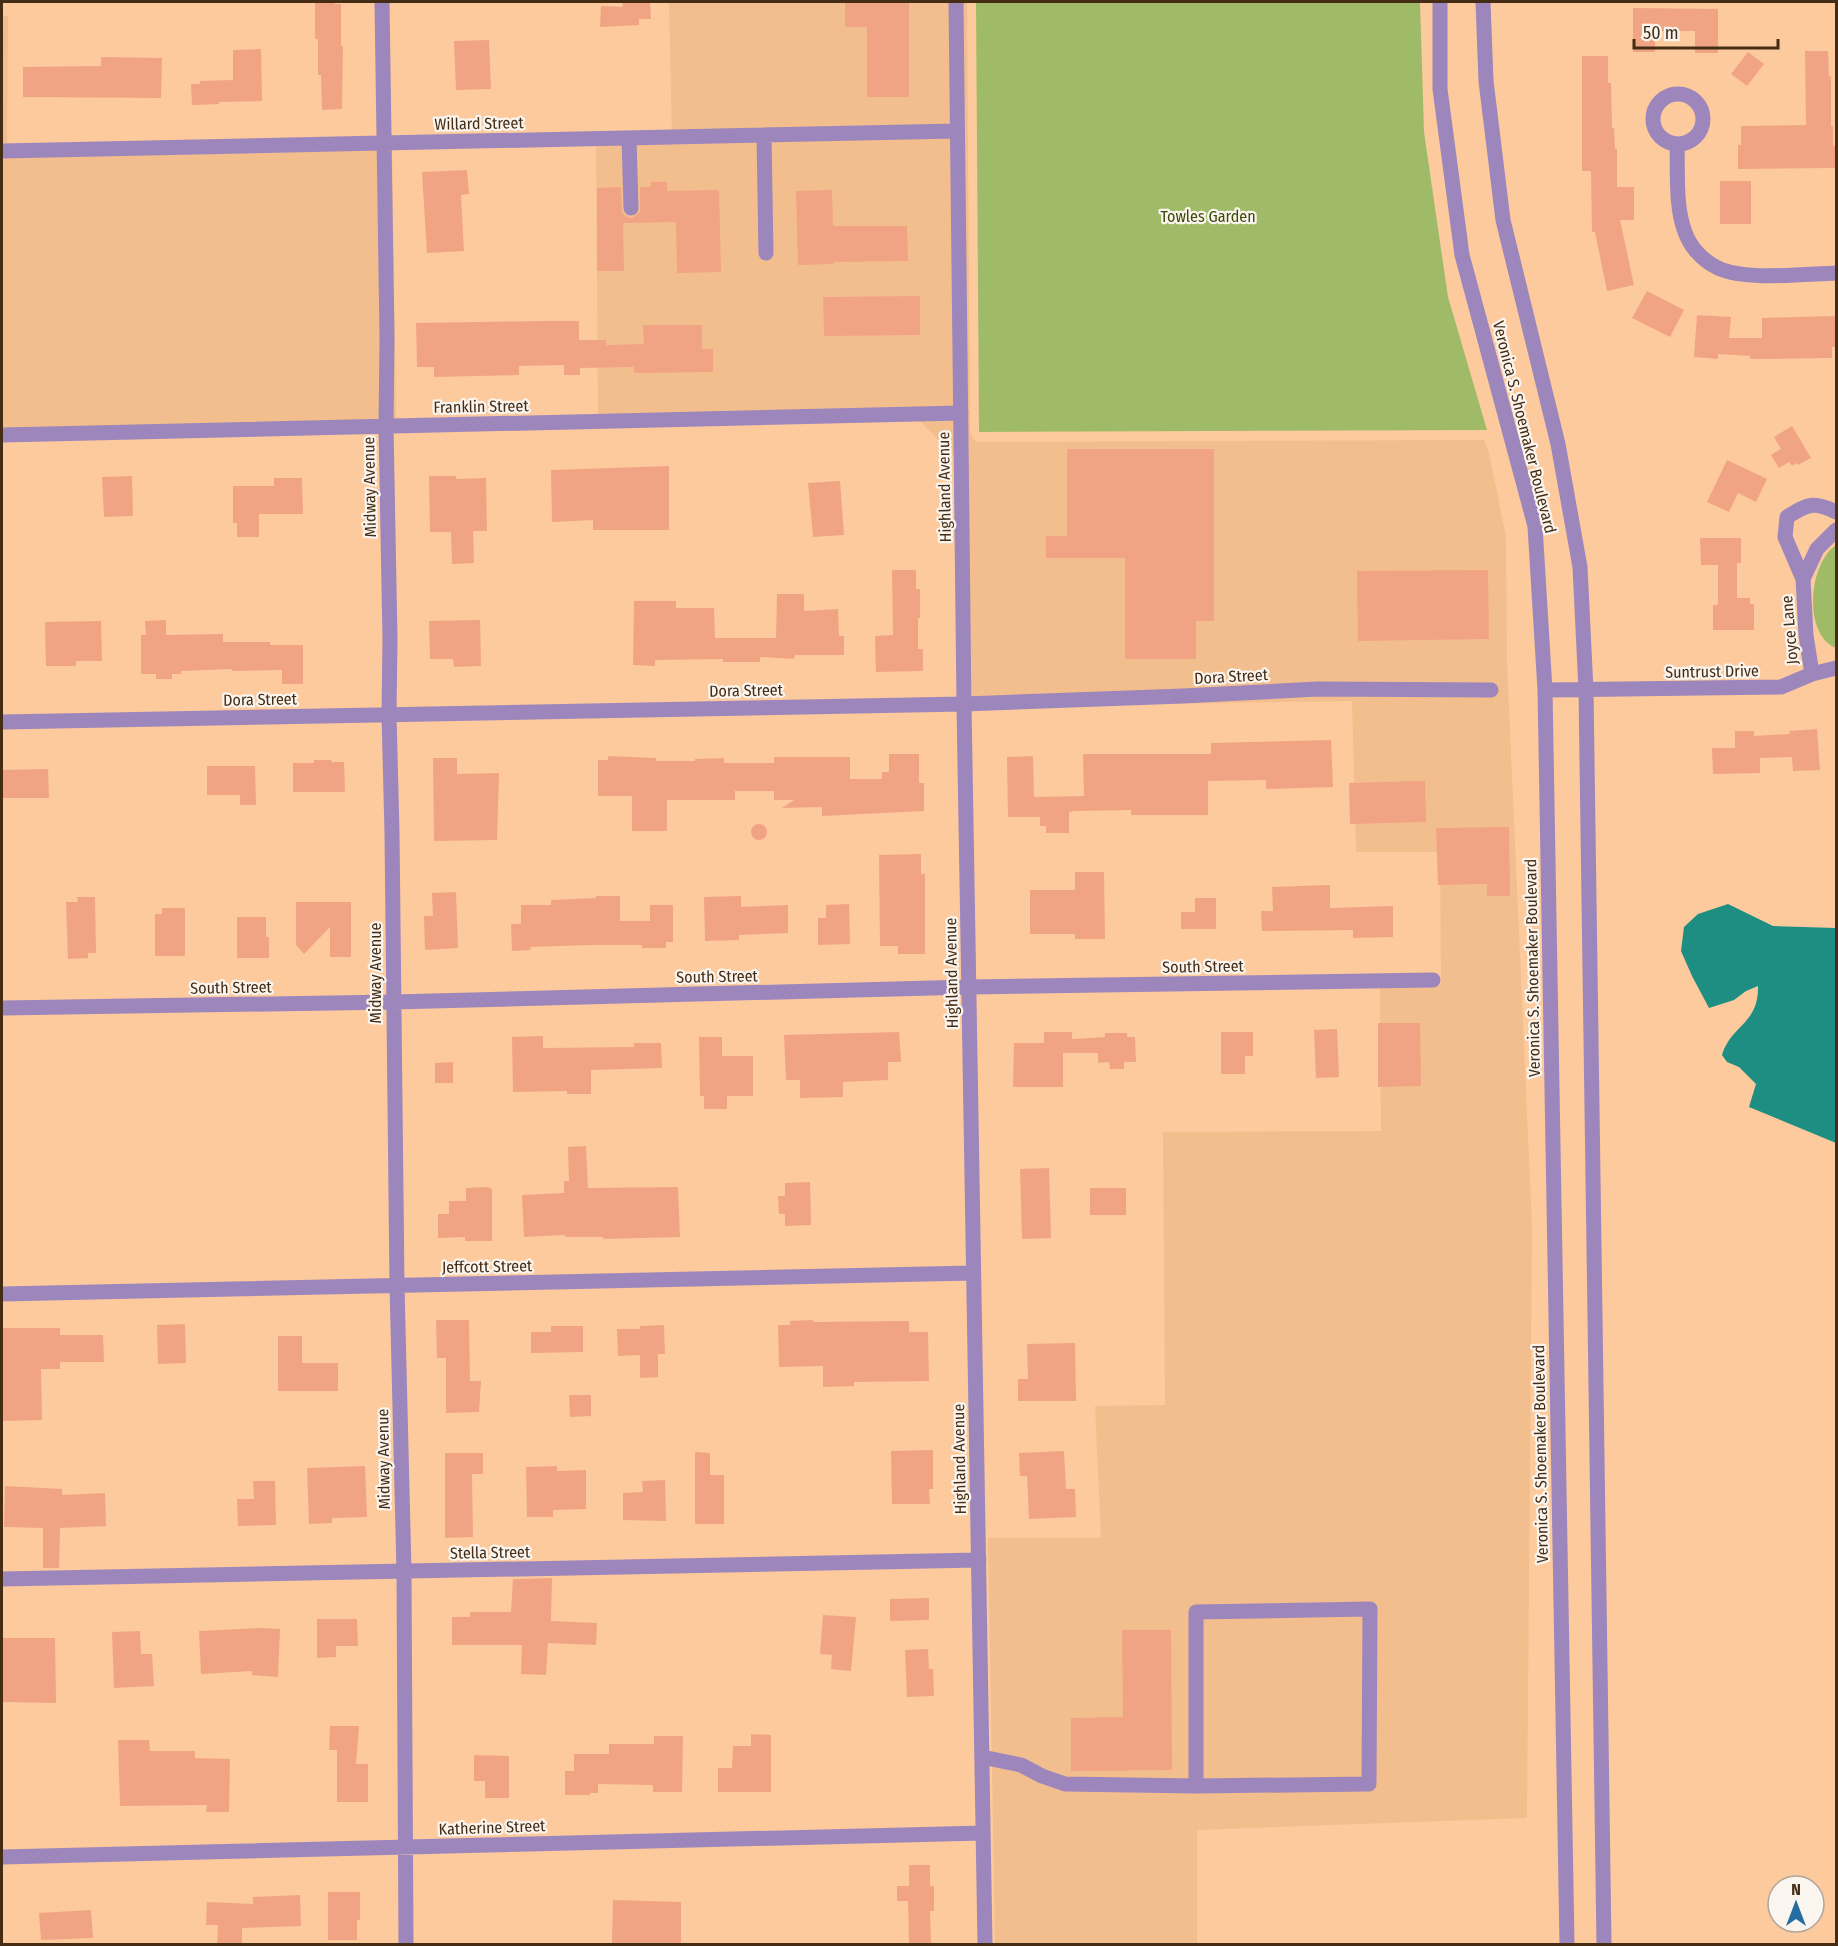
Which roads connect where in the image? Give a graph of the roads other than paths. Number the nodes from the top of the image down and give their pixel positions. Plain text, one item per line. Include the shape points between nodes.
1 (382, 2) edge
2 (956, 2) edge
3 (1440, 2) edge
4 (1484, 2) edge
5 (957, 131) junction
6 (764, 135) junction
7 (629, 138) junction
8 (384, 143) junction
9 (1677, 145) dead end
10 (2, 151) edge
11 (631, 208) dead end
12 (766, 253) dead end
13 (1836, 273) edge
14 (961, 413) junction
15 (386, 426) junction
16 (2, 435) edge
17 (1836, 512) edge
18 (1836, 530) edge
19 (1803, 579) junction
20 (1836, 668) edge
21 (1812, 674) junction
22 (1491, 690) dead end
23 (1545, 690) junction
24 (1586, 690) junction
25 (964, 704) junction
26 (389, 714) junction
27 (2, 722) edge
28 (1433, 980) dead end
29 (969, 987) junction
30 (393, 1002) junction
31 (2, 1008) edge
32 (973, 1273) junction
33 (397, 1285) junction
34 (2, 1294) edge
35 (979, 1560) junction
36 (404, 1572) junction
37 (2, 1579) edge
38 (982, 1757) junction
39 (1196, 1786) junction
40 (983, 1833) junction
41 (406, 1847) junction
42 (2, 1857) edge
43 (406, 1944) edge
44 (985, 1944) edge
45 (1567, 1944) edge
46 (1604, 1944) edge

1 - 8 street, Midway Avenue
2 - 5 street, Highland Avenue
3 - 23 street, Veronica S. Shoemaker Boulevard via 1440,89 1462,255 1535,526
4 - 24 street, Veronica S. Shoemaker Boulevard via 1486,81 1503,220 1558,444 1580,567
5 - 6 street, Willard Street
5 - 14 street, Highland Avenue
6 - 7 street, Willard Street
6 - 12 street
7 - 8 street, Willard Street
7 - 11 street
8 - 10 street, Willard Street
8 - 15 street, Midway Avenue
9 - 13 street via 1680,208 1685,232 1697,253 1718,268 1740,274
14 - 15 street, Franklin Street
14 - 25 street, Highland Avenue
15 - 16 street, Franklin Street
15 - 26 street, Midway Avenue
17 - 19 street via 1820,504 1803,507 1787,518 1785,537
18 - 19 street, Joyce Lane via 1817,549
19 - 21 street, Joyce Lane
20 - 21 street, Suntrust Drive
21 - 24 street, Suntrust Drive via 1781,687
22 - 25 street, Dora Street via 1318,689
23 - 24 street
23 - 45 street, Veronica S. Shoemaker Boulevard
24 - 46 street, Veronica S. Shoemaker Boulevard
25 - 26 street, Dora Street
25 - 29 street, Highland Avenue
26 - 27 street, Dora Street
26 - 30 street, Midway Avenue
28 - 29 street, South Street
29 - 30 street, South Street
29 - 32 street, Highland Avenue
30 - 31 street, South Street
30 - 33 street, Midway Avenue
32 - 33 street, Jeffcott Street
32 - 35 street, Highland Avenue
33 - 34 street, Jeffcott Street
33 - 36 street, Midway Avenue
35 - 36 street, Stella Street
35 - 38 street, Highland Avenue
36 - 37 street, Stella Street
36 - 41 street, Midway Avenue
38 - 39 street via 1021,1765 1065,1784
38 - 40 street, Highland Avenue
39 - 39 street via 1196,1612 1370,1610 1369,1784
40 - 41 street, Katherine Street
40 - 44 street, Highland Avenue
41 - 42 street, Katherine Street
41 - 43 street, Midway Avenue

